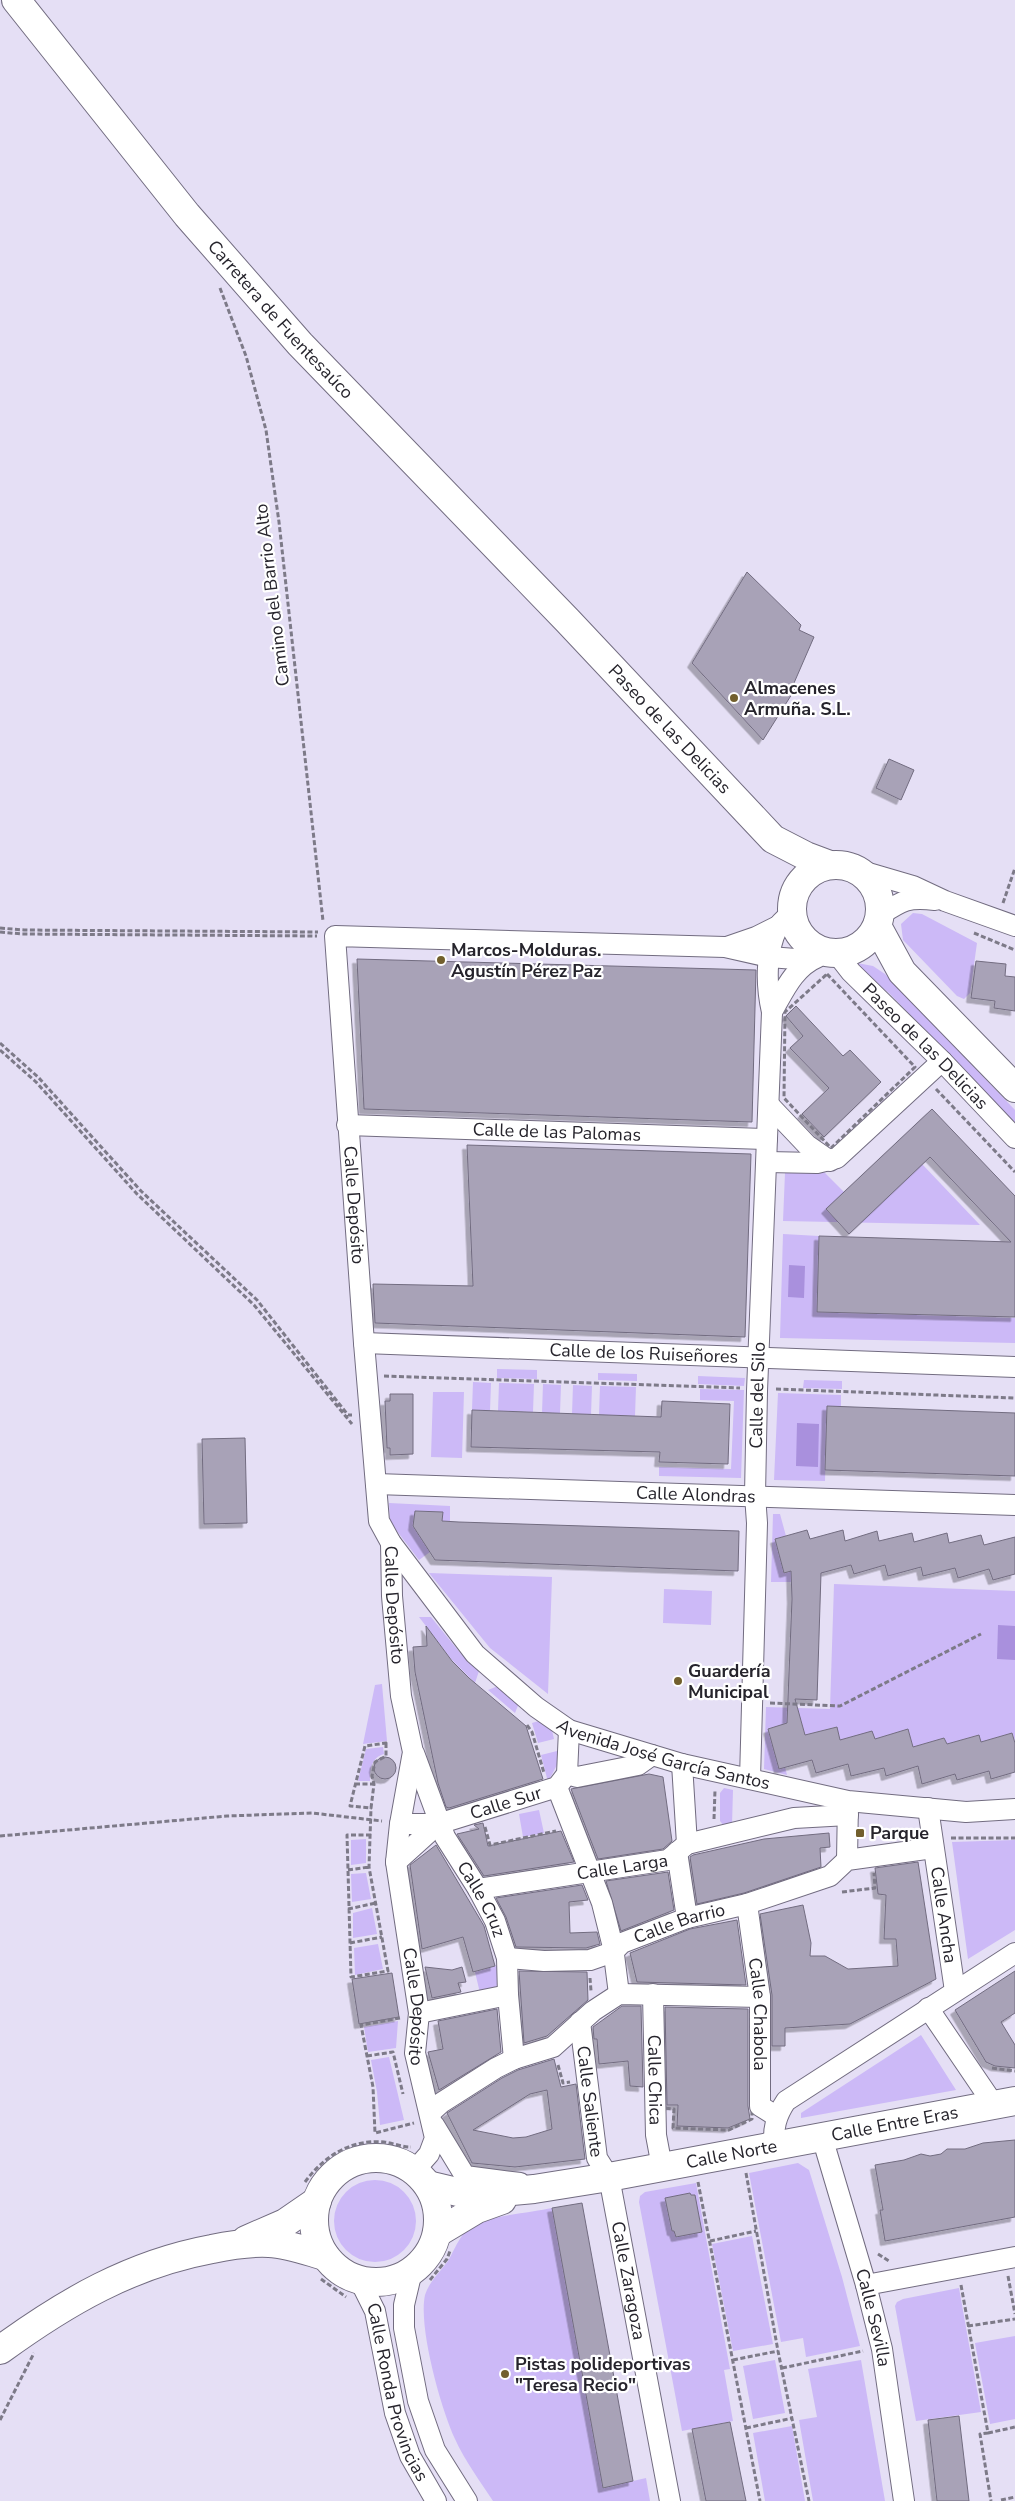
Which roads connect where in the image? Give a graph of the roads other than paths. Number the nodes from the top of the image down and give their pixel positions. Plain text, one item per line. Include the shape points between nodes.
1 (16, 0) edge
2 (567, 620) joint
3 (773, 839) junction
4 (842, 867) junction
5 (945, 901) junction
6 (788, 911) junction
7 (878, 920) junction
8 (1008, 923) edge
9 (725, 947) junction
10 (769, 956) junction
11 (831, 958) junction
12 (902, 972) junction
13 (772, 1012) junction
14 (942, 1061) junction
15 (1015, 1088) edge
16 (769, 1105) junction
17 (347, 1125) junction
18 (1015, 1138) edge
19 (768, 1139) junction
20 (830, 1161) junction
21 (767, 1162) junction
22 (364, 1343) junction
23 (759, 1357) junction
24 (1015, 1367) edge
25 (376, 1484) junction
26 (755, 1495) junction
27 (1015, 1505) edge
28 (392, 1543) junction
29 (569, 1730) junction
30 (414, 1752) junction
31 (652, 1755) junction
32 (682, 1764) junction
33 (556, 1778) junction
34 (750, 1779) junction
35 (848, 1808) junction
36 (928, 1808) junction
37 (1015, 1809) edge
38 (400, 1824) junction
39 (441, 1831) junction
40 (941, 1847) junction
41 (682, 1848) junction
42 (847, 1860) junction
43 (396, 1862) junction
44 (590, 1871) junction
45 (478, 1889) junction
46 (747, 1904) junction
47 (687, 1918) junction
48 (614, 1952) junction
49 (1015, 1953) edge
50 (507, 1958) junction
51 (955, 1991) junction
52 (619, 1994) junction
53 (653, 1994) junction
54 (508, 1995) junction
55 (760, 1998) junction
56 (928, 2008) junction
57 (410, 2016) junction
58 (580, 2022) junction
59 (514, 2058) junction
60 (1004, 2103) edge
61 (776, 2116) junction
62 (431, 2118) junction
63 (822, 2137) junction
64 (774, 2146) junction
65 (662, 2167) junction
66 (462, 2171) junction
67 (420, 2177) junction
68 (609, 2177) junction
69 (534, 2189) junction
70 (309, 2195) junction
71 (444, 2242) junction
72 (237, 2244) junction
73 (1015, 2257) edge
74 (320, 2265) junction
75 (419, 2279) junction
76 (866, 2285) junction
77 (355, 2291) junction
78 (0, 2350) edge
79 (436, 2501) edge
80 (467, 2501) edge
81 (670, 2501) edge
82 (904, 2501) edge

1 - 2 main road, Carretera de Fuentesaúco via 187,215 300,344
2 - 3 main road, Paseo de las Delicias
3 - 4 main road, Paseo de las Delicias via 806,856
3 - 6 main road, Paseo de las Delicias
4 - 5 street via 913,886
4 - 6 main road via 815,870 803,880
4 - 7 main road via 866,877 875,888 880,901
5 - 7 street via 914,898 898,903
5 - 8 street
6 - 9 street via 756,937
6 - 10 street, Calle del Silo
6 - 11 main road via 802,938
7 - 11 main road via 868,940
7 - 12 main road, Paseo de las Delicias
9 - 10 street
9 - 17 street, Calle Depósito via 330,934
10 - 11 street
10 - 13 street, Calle del Silo via 767,990
11 - 12 main road, Paseo de las Delicias
11 - 13 street, Calle del Silo via 789,980
11 - 14 street, Paseo de las Delicias via 851,972
12 - 15 main road, Paseo de las Delicias
13 - 16 street, Calle del Silo
14 - 18 street, Paseo de las Delicias
14 - 20 street via 845,1152
16 - 19 street, Calle del Silo
16 - 20 street via 807,1145
17 - 19 street, Calle de las Palomas
17 - 22 street, Calle Depósito
19 - 21 street, Calle del Silo
20 - 21 street
21 - 23 street, Calle del Silo
22 - 23 street, Calle de los Ruiseñores
22 - 25 street, Calle Depósito
23 - 24 street, Calle de los Ruiseñores
23 - 26 street, Calle del Silo
25 - 26 street, Calle Alondras
25 - 28 street, Calle Depósito via 379,1521
26 - 27 street, Calle Alondras
26 - 34 street, Calle del Silo
28 - 29 street, Avenida José García Santos via 475,1654 536,1707
28 - 30 street, Calle Depósito via 392,1596 401,1696
29 - 31 street, Avenida José García Santos
29 - 33 street
30 - 38 street, Calle Depósito
30 - 39 street, Calle Cruz
31 - 32 street, Avenida José García Santos
31 - 33 street, Calle Sur via 638,1765
32 - 34 street, Avenida José García Santos
32 - 41 street
33 - 39 street, Calle Sur
33 - 44 street
34 - 35 street, Avenida José García Santos
35 - 36 street, Avenida José García Santos
35 - 41 street, Calle Larga via 794,1818
35 - 42 street
36 - 37 street, Avenida José García Santos via 966,1812
36 - 40 street, Calle Ancha
38 - 39 street, Calle Sur
38 - 43 street, Calle Depósito
39 - 43 street, Calle Sur
39 - 45 street, Calle Cruz
40 - 42 street
40 - 51 street, Calle Ancha
41 - 44 street, Calle Larga via 668,1860
41 - 47 street
42 - 46 street, Calle Barrio via 830,1876
43 - 57 street, Calle Depósito
44 - 45 street, Calle Larga
44 - 48 street
45 - 50 street, Calle Cruz via 495,1921
46 - 47 street, Calle Barrio
46 - 55 street, Calle Chabola
47 - 48 street, Calle Barrio via 622,1943
48 - 50 street, Calle Barrio via 590,1960
48 - 52 street
49 - 51 street, Calle Norte
50 - 54 street, Calle Cruz
51 - 56 street, Calle Norte
52 - 53 street
52 - 58 street
53 - 55 street
53 - 65 street, Calle Chica via 656,2129
54 - 57 street
54 - 59 street, Calle Cruz
55 - 61 street, Calle Chabola via 760,2106
56 - 60 street
56 - 61 street, Calle Norte via 786,2101
57 - 62 street, Calle Depósito via 415,2053
58 - 59 street via 553,2047
58 - 68 street, Calle Saliente via 597,2158
59 - 62 street via 449,2098
60 - 63 main road, Calle Entre Eras
61 - 64 street, Calle Norte
62 - 66 street, Calle Depósito
62 - 67 street, Calle Depósito via 435,2138
63 - 64 main road, Calle Entre Eras
63 - 76 street, Calle Sevilla
64 - 65 main road, Calle Norte via 740,2162
65 - 68 main road, Calle Norte
66 - 67 street, Calle Norte
66 - 69 street, Calle Norte via 514,2181
67 - 69 main road, Calle Norte via 470,2195
67 - 70 main road via 396,2161 377,2158 358,2161 340,2169
67 - 71 main road via 437,2208
68 - 69 main road, Calle Norte
68 - 81 street, Calle Zaragoza
69 - 71 main road, Calle Norte via 477,2209
70 - 72 main road via 285,2223
70 - 74 main road
71 - 75 main road via 428,2254
72 - 74 main road via 269,2243 299,2248
72 - 78 main road via 179,2255 116,2278 42,2320
73 - 76 street
74 - 77 main road via 340,2272
75 - 77 main road via 387,2282
75 - 80 street, Calle Ronda Provincias via 404,2305 404,2328 418,2401 435,2450
76 - 82 street, Calle Sevilla via 882,2349
77 - 79 street, Calle Ronda Provincias via 375,2311 395,2413 410,2456

